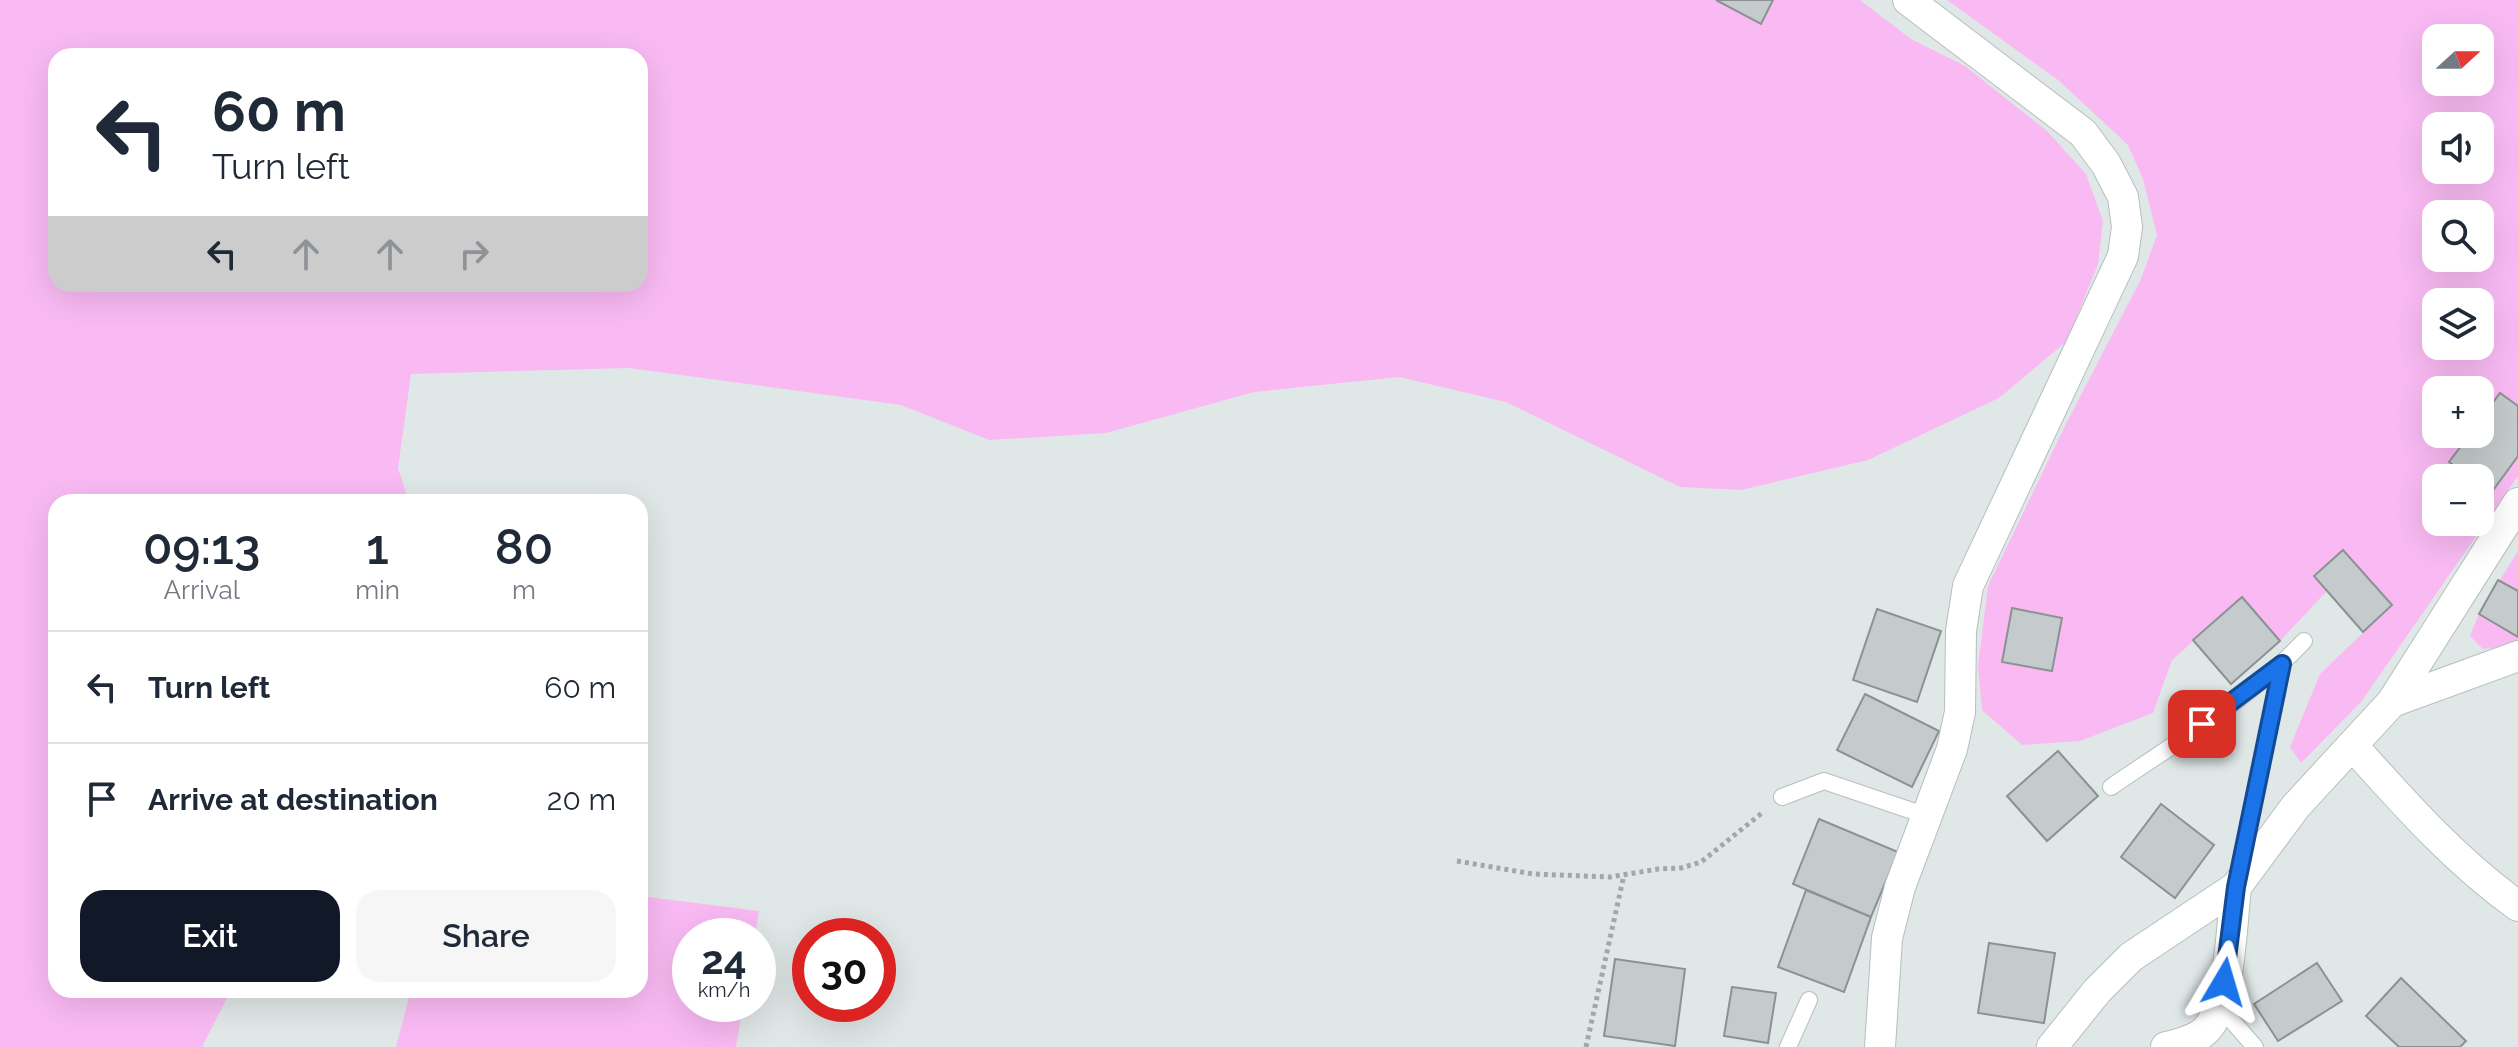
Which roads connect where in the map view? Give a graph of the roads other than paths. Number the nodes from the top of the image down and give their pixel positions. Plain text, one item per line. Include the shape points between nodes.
1 (1908, 0) edge
2 (2518, 503) edge
3 (2304, 641) dead end
4 (2518, 656) edge
5 (2282, 664) junction
6 (2392, 702) junction
7 (2352, 745) junction
8 (2111, 787) dead end
9 (1782, 797) road end
10 (1927, 816) junction
11 (2236, 887) junction
12 (2518, 906) edge
13 (1809, 1000) dead end
14 (2220, 1007) junction
15 (1788, 1047) edge
16 (1880, 1047) edge
17 (2052, 1047) edge
18 (2166, 1047) edge
19 (2255, 1047) edge

1 - 10 street via 2083,133 2123,197 2127,227 2123,256 1968,586 1961,631 1960,712
2 - 6 street
3 - 5 lane
4 - 6 street
5 - 8 lane
5 - 11 lane
6 - 7 street
7 - 11 street via 2296,806
7 - 12 street via 2422,823 2479,878
9 - 10 lane via 1824,781
10 - 16 street via 1887,938
11 - 14 street
11 - 17 street via 2131,957
13 - 15 lane
14 - 18 street via 2204,1032
14 - 19 lane

